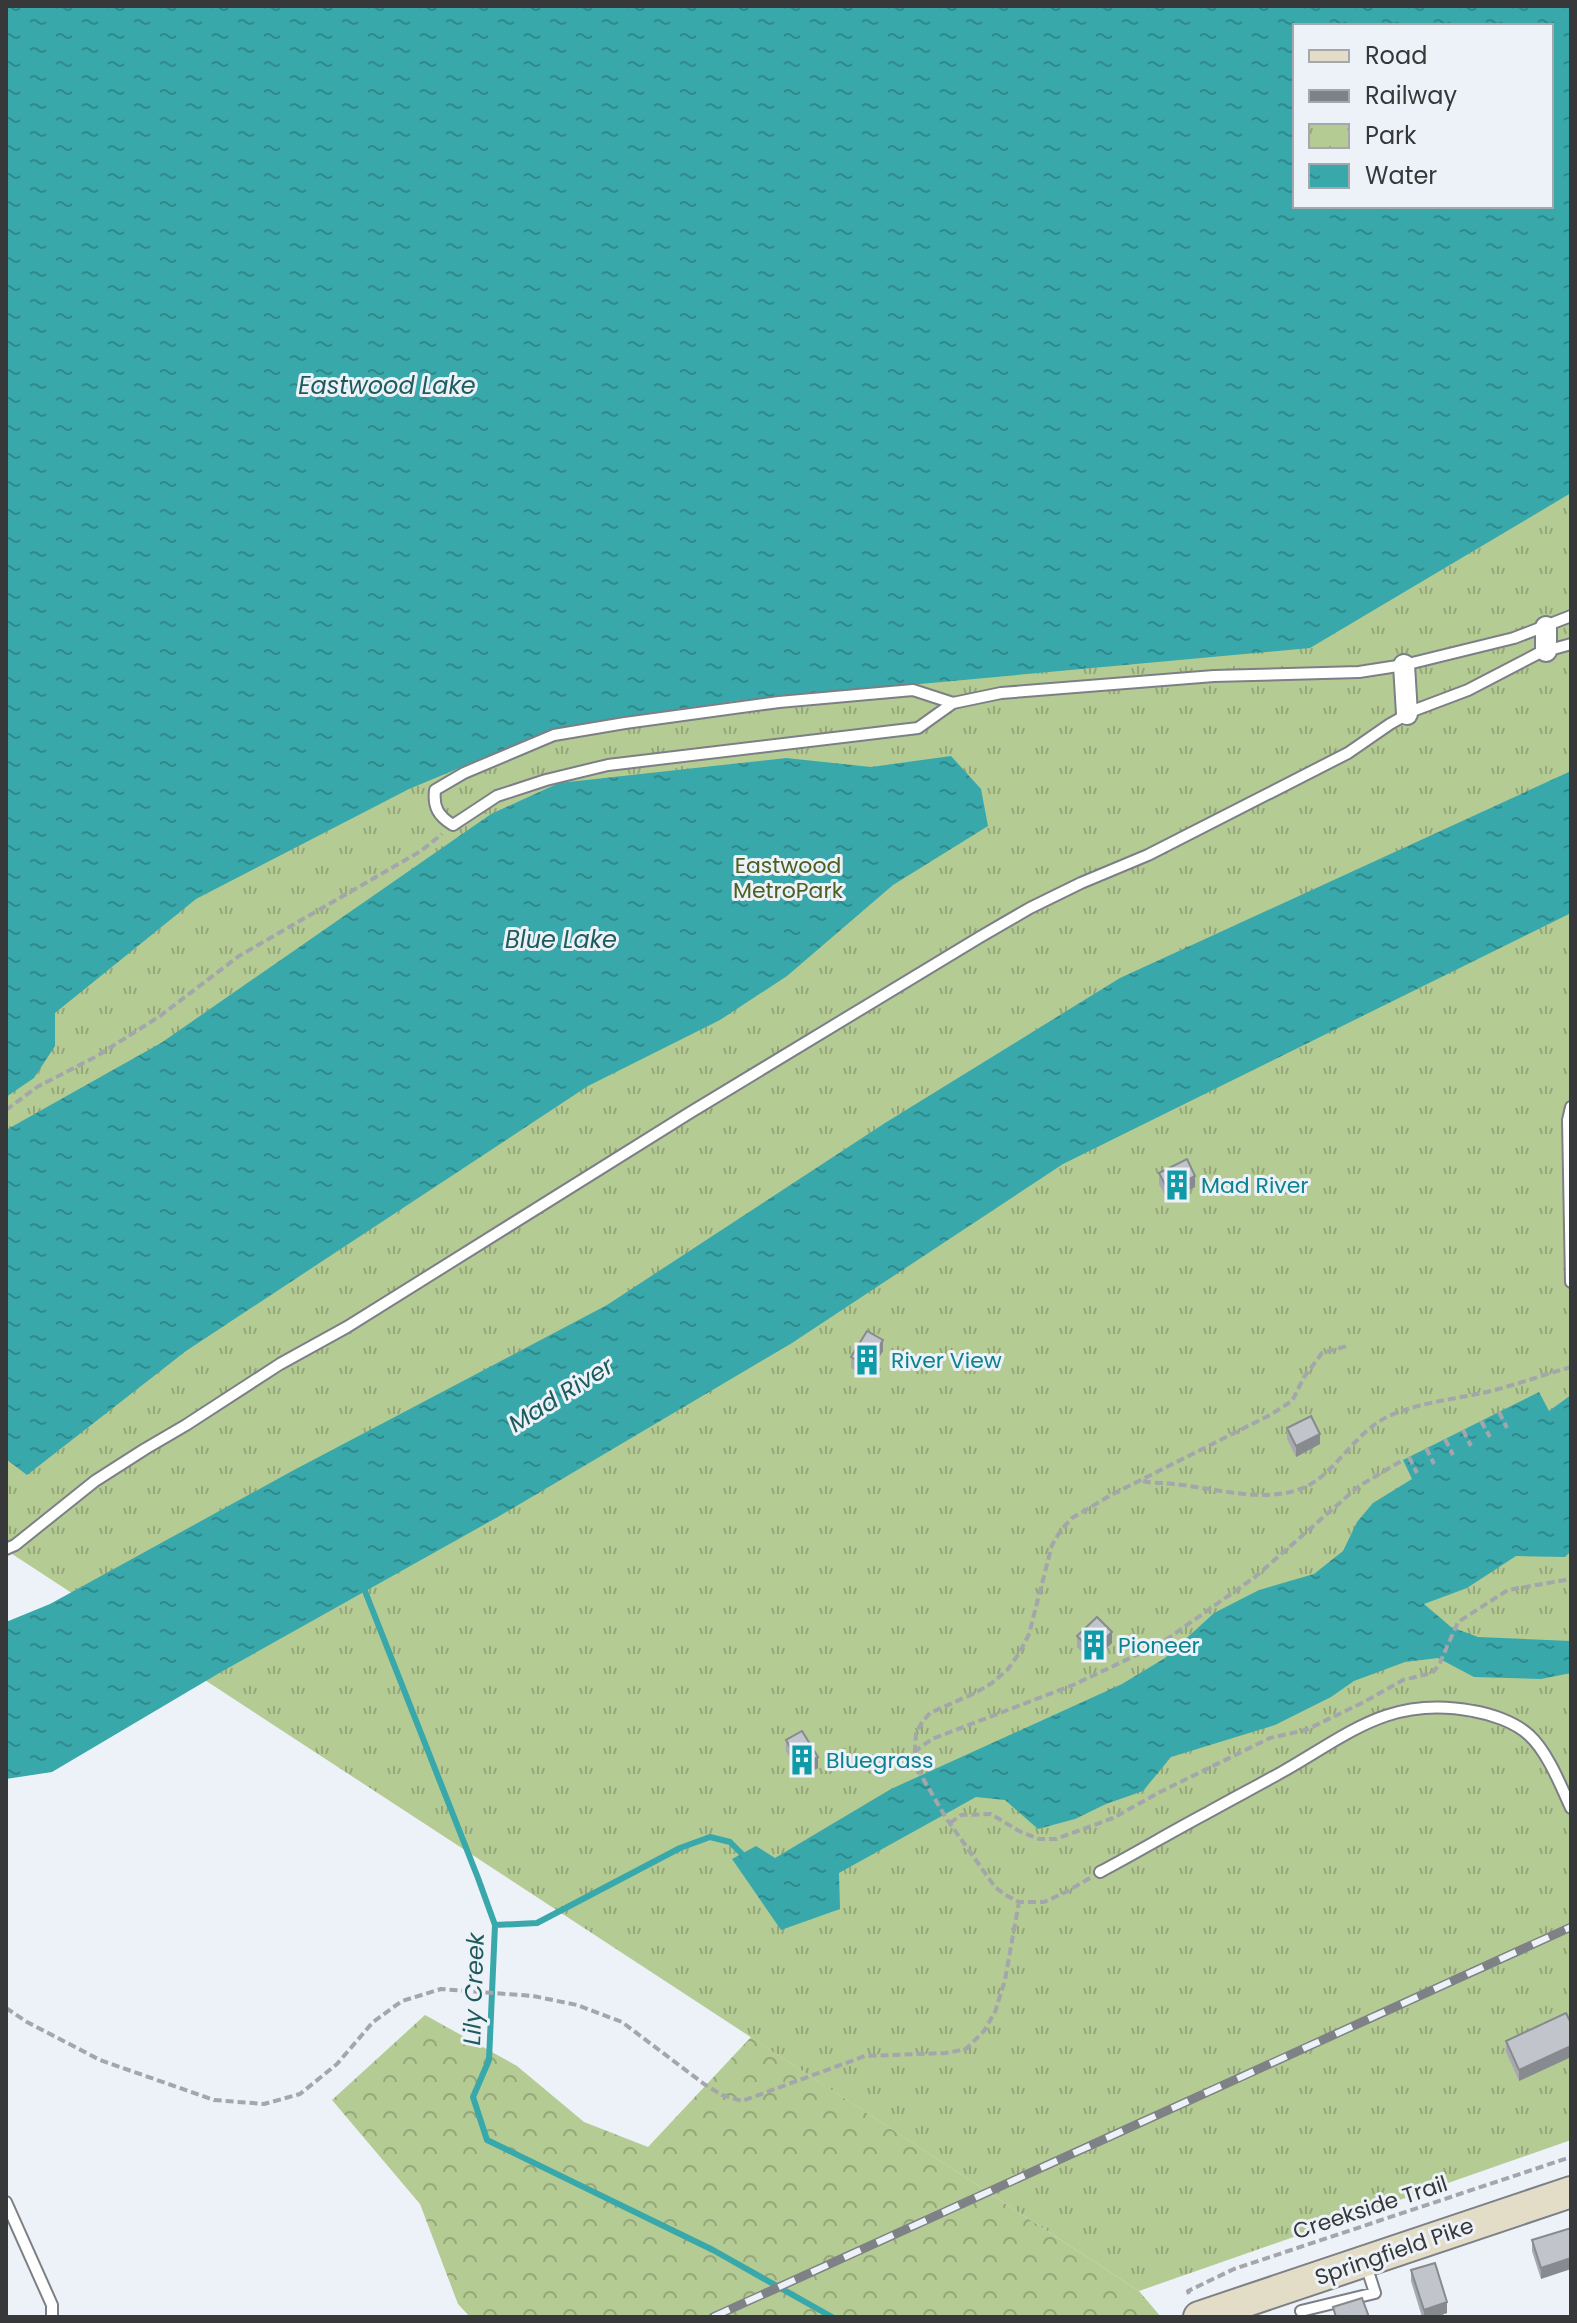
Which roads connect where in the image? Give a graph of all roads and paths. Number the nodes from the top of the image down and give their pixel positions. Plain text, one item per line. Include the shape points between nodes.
1 (1571, 616) edge
2 (1546, 627) junction
3 (1571, 644) edge
4 (1546, 651) junction
5 (1404, 665) junction
6 (953, 703) junction
7 (1407, 714) junction
8 (453, 825) junction
9 (1571, 1107) edge
10 (6, 1110) edge
11 (1571, 1282) edge
12 (1347, 1346) dead end
13 (1571, 1367) edge
14 (1499, 1412) dead end
15 (1481, 1421) dead end
16 (1507, 1428) dead end
17 (1463, 1430) dead end
18 (1490, 1437) dead end
19 (1445, 1439) dead end
20 (1471, 1446) dead end
21 (1426, 1448) dead end
22 (1453, 1455) dead end
23 (1434, 1464) dead end
24 (1417, 1473) dead end
25 (1141, 1480) junction
26 (6, 1549) edge
27 (1571, 1579) edge
28 (914, 1752) junction
29 (1571, 1808) edge
30 (948, 1821) junction
31 (1100, 1872) joint
32 (1019, 1902) junction
33 (6, 2008) edge
34 (1571, 2157) edge
35 (1571, 2192) edge
36 (6, 2202) edge
37 (1299, 2305) edge
38 (1206, 2310) edge
39 (52, 2317) edge

1 - 2 lane
2 - 4 street
2 - 5 lane
3 - 4 lane
4 - 7 lane
5 - 6 lane via 1001,693
5 - 7 street
6 - 8 lane via 918,728 592,768 497,796
6 - 8 lane via 913,690 898,691 779,702 554,735 435,790 433,805
7 - 26 lane via 1348,753 980,937 280,1364 95,1481
8 - 10 path via 421,851 239,956 160,1016
9 - 11 lane
12 - 25 path via 1322,1353 1292,1401
13 - 25 path via 1385,1417 1320,1478 1290,1491 1257,1495
14 - 16 path
15 - 18 path
17 - 20 path
19 - 22 path
21 - 23 path
24 - 28 path via 1406,1458 1359,1486 1255,1577 1160,1644 1073,1685 932,1739
25 - 28 path via 1072,1518 1061,1530 1020,1652 992,1683 930,1713 916,1734
27 - 30 path via 1508,1590 1458,1622 1432,1673 1403,1680 1306,1730 1270,1738 1113,1818 1056,1839 1039,1839 991,1814
28 - 30 path via 914,1763
29 - 31 lane via 1539,1747 1515,1725 1482,1712 1420,1707 1341,1735
30 - 32 path via 995,1887
31 - 32 path via 1044,1902
32 - 33 path via 995,2012 966,2049 865,2056 742,2101 704,2084 622,2022 533,1996 441,1989 402,2001 373,2022 337,2064 300,2094 264,2104 214,2100 100,2060
34 - 38 path, Creekside Trail via 1234,2269 1188,2291
35 - 37 main road, Springfield Pike via 1365,2261
36 - 39 lane via 52,2305
37 - 38 main road, Springfield Pike

